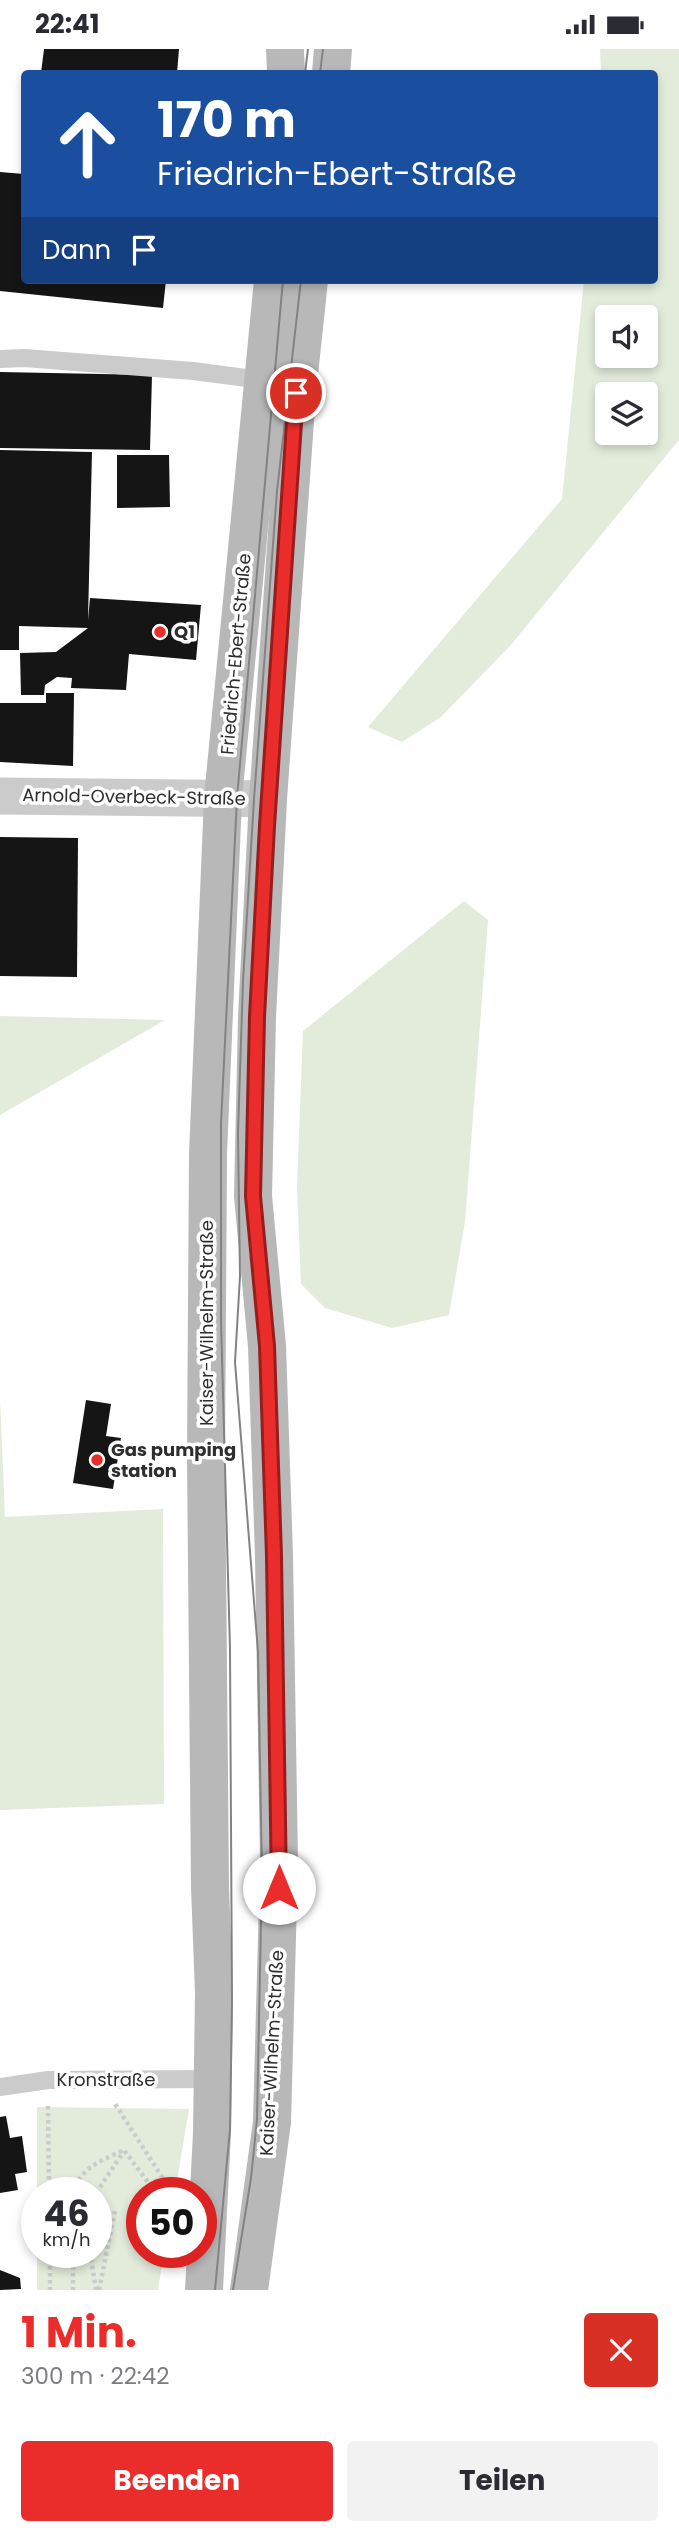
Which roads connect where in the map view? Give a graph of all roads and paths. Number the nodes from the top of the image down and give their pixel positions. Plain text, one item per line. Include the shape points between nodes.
1 (285, 49) edge
2 (333, 49) edge
3 (286, 70) edge
4 (331, 70) edge
5 (273, 284) edge
6 (309, 284) edge
7 (0, 359) edge
8 (262, 380) junction
9 (0, 796) edge
10 (223, 798) junction
11 (268, 799) junction
12 (214, 1028) joint
13 (213, 2079) junction
14 (48, 2080) junction
15 (0, 2087) edge
16 (134, 2132) dead end
17 (124, 2150) junction
18 (49, 2177) edge
19 (82, 2177) edge
20 (106, 2177) edge
21 (115, 2211) dead end
22 (50, 2268) edge
23 (72, 2268) edge
24 (93, 2268) edge
25 (50, 2290) edge
26 (73, 2290) edge
27 (97, 2290) edge
28 (204, 2290) edge
29 (249, 2290) edge

1 - 3 main road
2 - 4 main road
5 - 8 main road, Friedrich-Ebert-Straße
6 - 11 main road via 296,393
7 - 8 lane
8 - 10 main road, Friedrich-Ebert-Straße
9 - 10 street, Arnold-Overbeck-Straße
10 - 11 street, Arnold-Overbeck-Straße
10 - 12 main road, Friedrich-Ebert-Straße
11 - 29 main road, Kaiser-Wilhelm-Straße via 253,1196 267,1360 279,1862 272,2123
12 - 13 main road, Kaiser-Wilhelm-Straße via 208,1154 206,1456
13 - 14 lane, Kronstraße
13 - 28 main road, Kaiser-Wilhelm-Straße
14 - 15 lane, Kronstraße
14 - 18 path
16 - 17 path via 162,2176 150,2185
17 - 19 path via 97,2162
17 - 20 path
21 - 27 path
22 - 25 path
23 - 26 path
24 - 27 path

